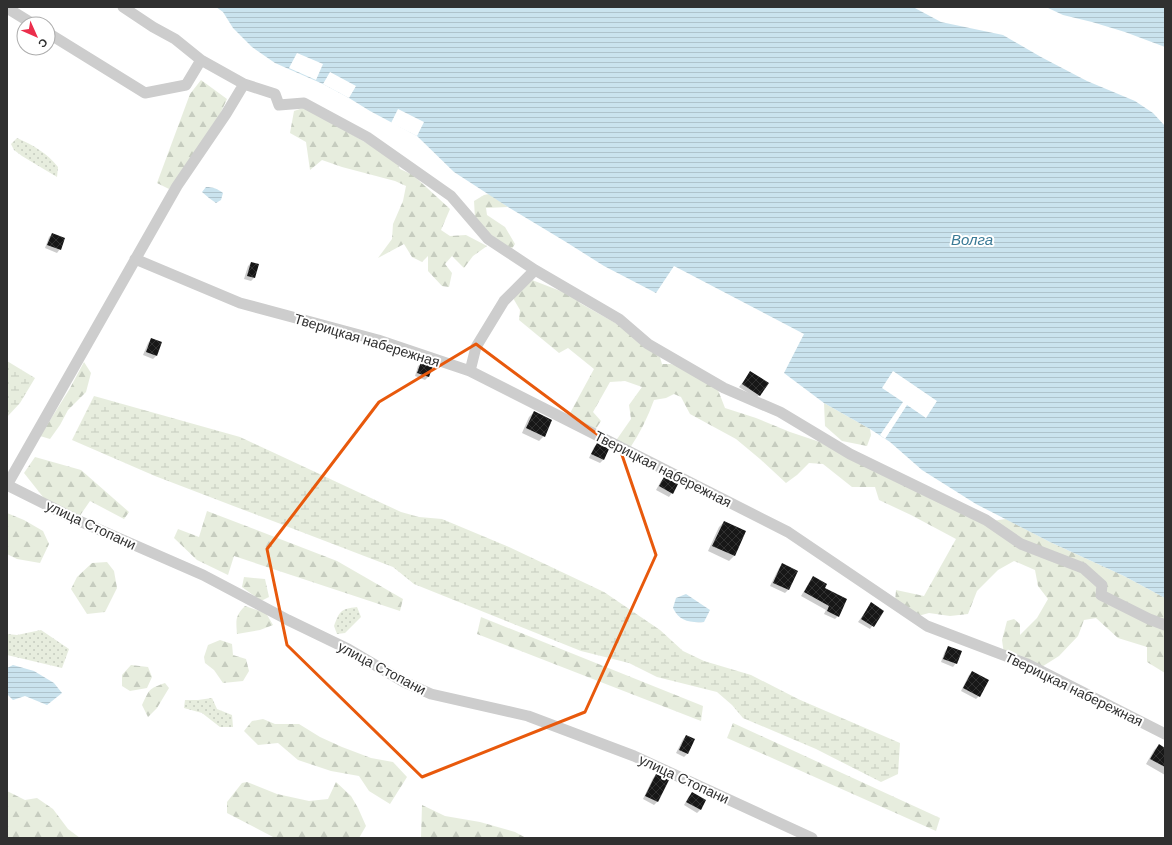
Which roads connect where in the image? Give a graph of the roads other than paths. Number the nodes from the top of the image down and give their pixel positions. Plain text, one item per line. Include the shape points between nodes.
1 (123, 7) edge
2 (7, 8) edge
3 (20, 16) edge
4 (56, 38) edge
5 (201, 60) junction
6 (244, 84) junction
7 (135, 259) junction
8 (535, 270) junction
9 (470, 371) junction
10 (7, 485) edge
11 (1165, 625) edge
12 (1165, 734) edge
13 (812, 838) edge

1 - 5 street via 175,39
2 - 3 street
4 - 5 street via 145,93 186,85
5 - 6 street
6 - 7 street via 177,186
6 - 8 street via 275,94 279,105 304,103 367,137 451,196 488,239
7 - 9 street, Тверицкая набережная via 240,303 378,340
7 - 10 street
8 - 9 street via 504,300 476,347
8 - 11 street via 619,319 648,344 724,388 780,412 850,454 986,520 1021,544 1083,568 1102,585 1101,595
9 - 12 street, Тверицкая набережная via 788,532 927,626 1027,664
10 - 13 street, улица Стопани via 77,520 203,575 431,694 528,716 634,756

